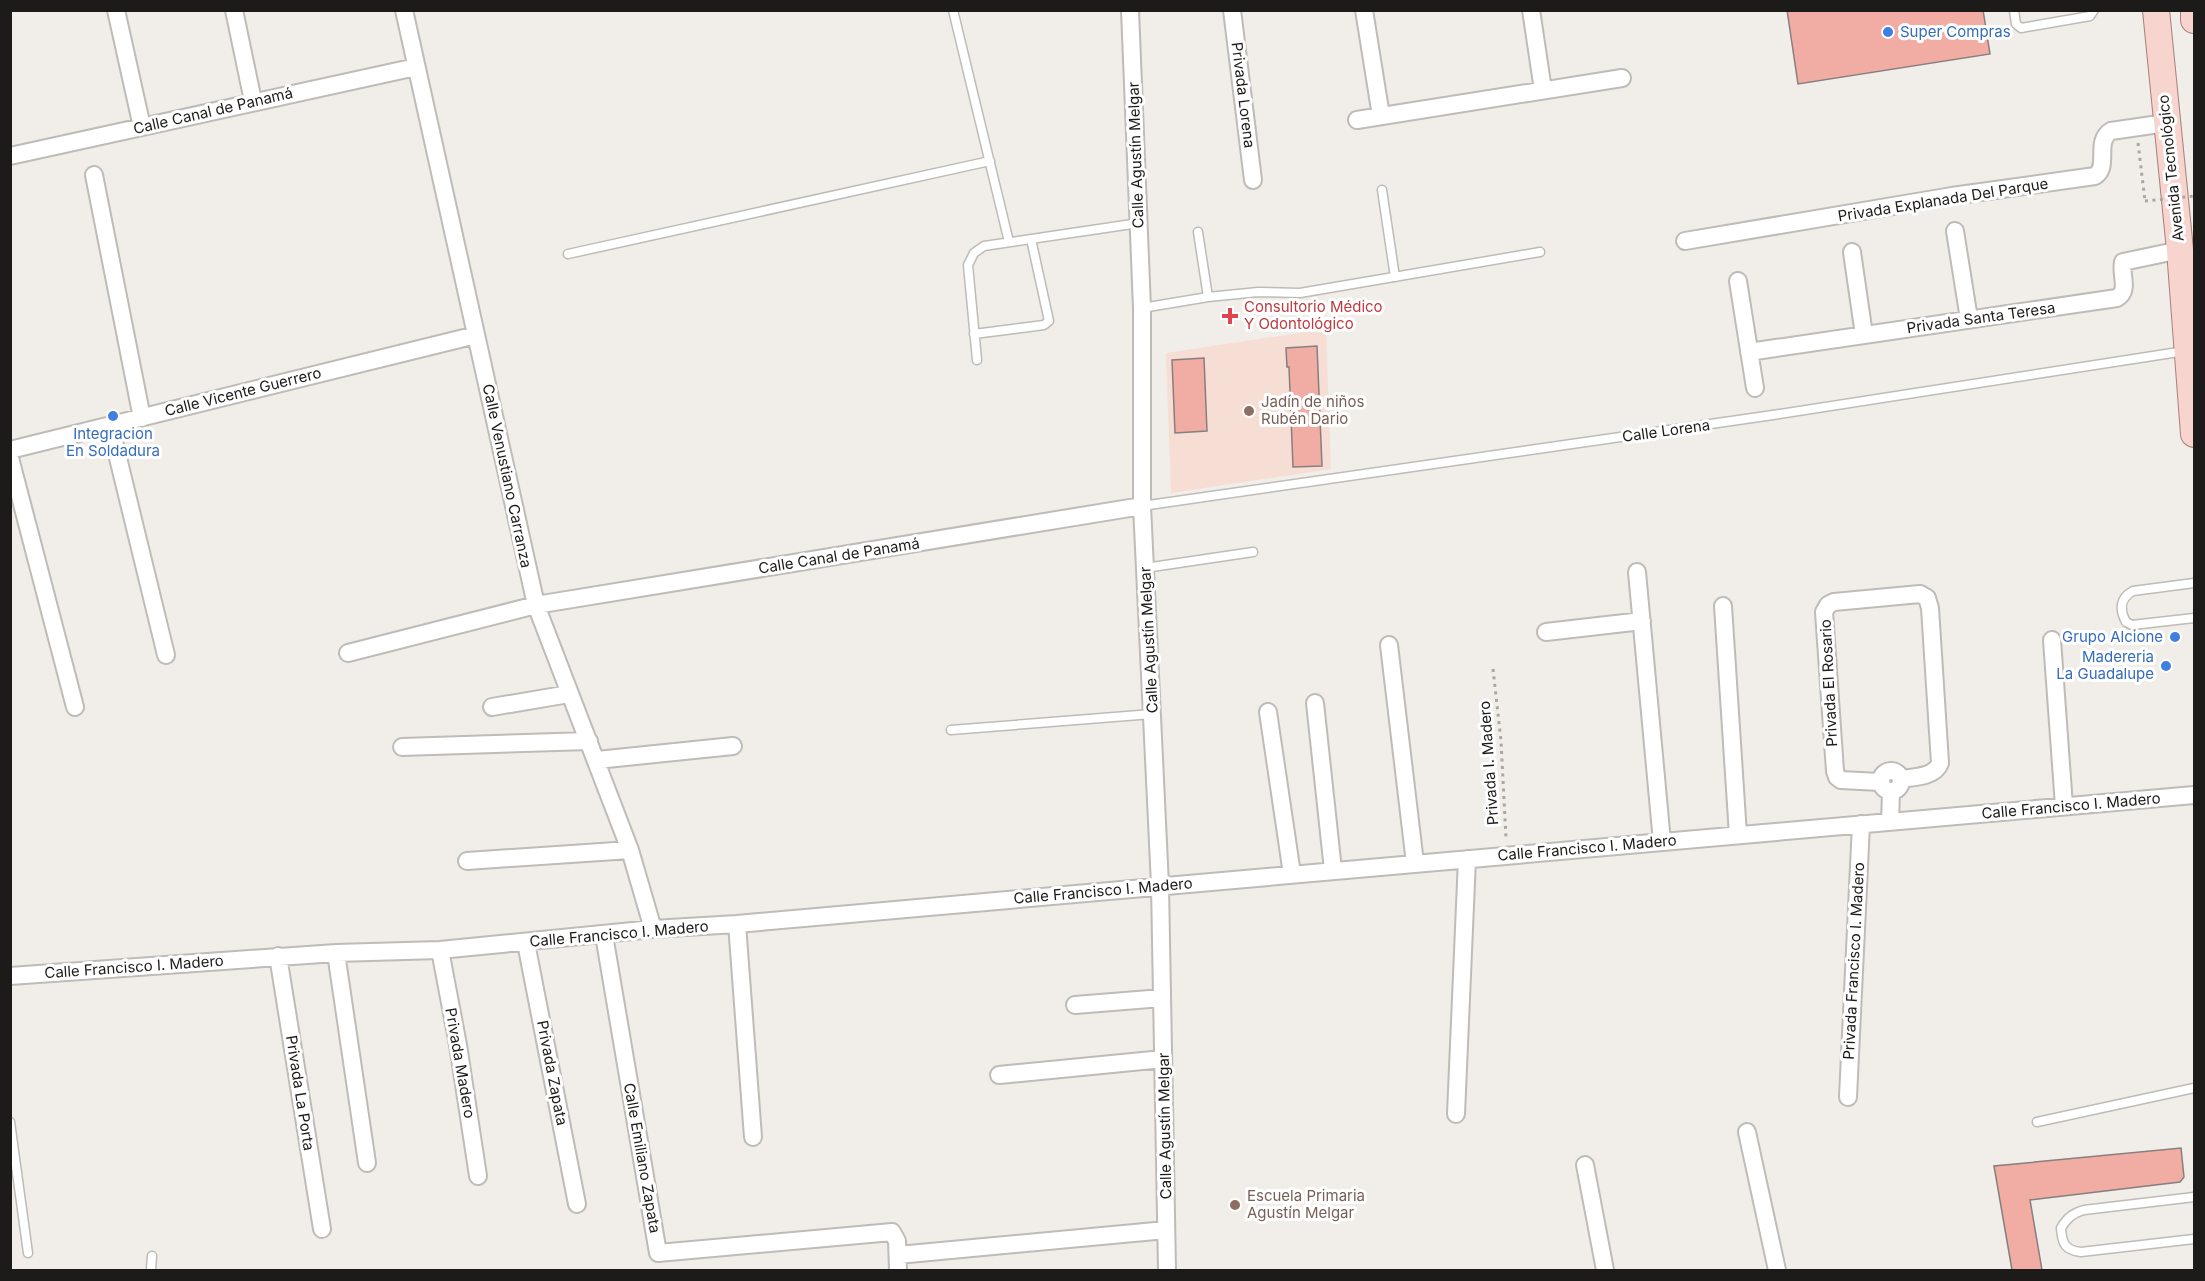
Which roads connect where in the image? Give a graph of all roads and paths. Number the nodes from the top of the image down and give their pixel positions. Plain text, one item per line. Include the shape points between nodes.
1 (116, 10) edge
2 (234, 10) edge
3 (404, 10) edge
4 (953, 10) edge
5 (1130, 10) edge
6 (1232, 10) edge
7 (1364, 10) edge
8 (1531, 10) edge
9 (2014, 10) edge
10 (2094, 10) edge
11 (2156, 10) edge
12 (2194, 10) edge
13 (2194, 20) edge
14 (416, 67) junction
15 (1622, 78) dead end
16 (1543, 90) junction
17 (254, 101) junction
18 (1381, 116) junction
19 (1357, 120) dead end
20 (142, 127) junction
21 (2166, 129) junction
22 (10, 156) edge
23 (990, 162) junction
24 (94, 175) dead end
25 (1253, 180) dead end
26 (1382, 190) dead end
27 (2194, 196) edge
28 (1139, 223) junction
29 (1955, 231) dead end
30 (1198, 232) dead end
31 (1031, 239) junction
32 (1685, 241) dead end
33 (1009, 242) junction
34 (2180, 250) junction
35 (1540, 252) dead end
36 (1852, 252) dead end
37 (568, 254) dead end
38 (1395, 277) junction
39 (1738, 281) dead end
40 (1208, 297) junction
41 (1142, 308) junction
42 (1969, 320) junction
43 (974, 334) junction
44 (476, 335) junction
45 (1864, 335) junction
46 (2188, 350) junction
47 (1749, 352) junction
48 (977, 360) dead end
49 (1755, 388) dead end
50 (142, 418) junction
51 (110, 425) junction
52 (2194, 434) edge
53 (10, 450) edge
54 (10, 458) edge
55 (1142, 506) junction
56 (1253, 552) dead end
57 (1145, 568) junction
58 (1637, 572) dead end
59 (2194, 583) edge
60 (536, 605) junction
61 (1723, 606) dead end
62 (2194, 618) edge
63 (1642, 621) junction
64 (1546, 632) dead end
65 (2052, 640) dead end
66 (1389, 645) dead end
67 (348, 653) dead end
68 (166, 655) dead end
69 (1493, 669) dead end
70 (569, 694) junction
71 (1315, 703) dead end
72 (75, 707) dead end
73 (492, 707) dead end
74 (1268, 712) dead end
75 (1152, 714) junction
76 (951, 730) dead end
77 (590, 741) junction
78 (733, 746) dead end
79 (402, 747) dead end
80 (597, 760) junction
81 (1891, 784) junction
82 (2194, 795) edge
83 (2064, 806) junction
84 (1890, 822) junction
85 (1861, 824) junction
86 (1738, 835) junction
87 (1662, 842) junction
88 (630, 850) junction
89 (1507, 855) junction
90 (1467, 859) junction
91 (467, 861) dead end
92 (1414, 863) junction
93 (1333, 870) junction
94 (1293, 874) junction
95 (1160, 885) junction
96 (737, 924) junction
97 (653, 929) junction
98 (604, 935) junction
99 (526, 943) junction
100 (440, 950) junction
101 (336, 953) junction
102 (278, 956) junction
103 (10, 976) edge
104 (1162, 998) junction
105 (1075, 1005) dead end
106 (1163, 1059) junction
107 (999, 1075) dead end
108 (2194, 1088) edge
109 (1848, 1097) dead end
110 (1456, 1114) dead end
111 (10, 1122) edge
112 (2037, 1122) dead end
113 (1747, 1132) dead end
114 (753, 1137) dead end
115 (367, 1163) dead end
116 (1585, 1164) dead end
117 (478, 1176) dead end
118 (2194, 1197) edge
119 (577, 1204) dead end
120 (322, 1229) dead end
121 (1166, 1230) junction
122 (2194, 1239) edge
123 (28, 1253) dead end
124 (152, 1256) dead end
125 (898, 1263) edge
126 (151, 1270) edge
127 (1167, 1270) edge
128 (1605, 1270) edge
129 (1777, 1270) edge

1 - 20 street
2 - 17 street
3 - 14 street, Calle Venustiano Carranza
4 - 23 lane
5 - 28 street, Calle Agustín Melgar
6 - 25 street, Privada Lorena
7 - 18 street
8 - 16 street
9 - 10 lane via 2016,24 2021,28 2090,16
11 - 21 main road, Avenida Tecnológico
12 - 13 main road
14 - 17 street, Calle Canal de Panamá
14 - 44 street, Calle Venustiano Carranza
15 - 16 street
16 - 18 street
17 - 20 street, Calle Canal de Panamá
18 - 19 street
20 - 22 street, Calle Canal de Panamá
21 - 27 path, bridge via 2138,138 2145,201
21 - 32 street, Privada Explanada Del Parque via 2106,134 2101,169 2095,176
21 - 34 main road, Avenida Tecnológico
23 - 33 lane
23 - 37 lane
24 - 50 street
26 - 38 lane
28 - 31 lane
28 - 41 street, Calle Agustín Melgar
29 - 42 street
30 - 40 lane
31 - 33 lane
31 - 43 lane via 1049,321 1044,325
33 - 43 lane via 984,246 968,265
34 - 42 street, Privada Santa Teresa via 2123,262 2124,290 2117,298
34 - 46 main road, Avenida Tecnológico
35 - 38 lane
36 - 45 street
38 - 40 lane via 1300,293
39 - 47 street
40 - 41 lane
41 - 55 street, Calle Agustín Melgar
42 - 45 street, Privada Santa Teresa
43 - 48 lane
44 - 50 street, Calle Vicente Guerrero
44 - 60 street, Calle Venustiano Carranza
45 - 47 street, Privada Santa Teresa
46 - 52 main road, Avenida Tecnológico
46 - 55 lane, Calle Lorena
47 - 49 street
50 - 51 street, Calle Vicente Guerrero
51 - 53 street, Calle Vicente Guerrero
51 - 68 street
54 - 72 street
55 - 57 street, Calle Agustín Melgar
55 - 60 street, Calle Canal de Panamá
56 - 57 lane
57 - 75 street, Calle Agustín Melgar
58 - 63 street
59 - 62 lane via 2133,591 2121,602 2121,608 2132,625
60 - 67 street, Calle Canal de Panamá
60 - 70 street, Calle Venustiano Carranza
61 - 86 street
63 - 64 street
63 - 87 street
65 - 83 street
66 - 92 street
69 - 89 path, Privada I. Madero
70 - 73 street
70 - 77 street, Calle Venustiano Carranza
71 - 93 street
74 - 94 street
75 - 76 lane
75 - 95 street, Calle Agustín Melgar
77 - 79 street
77 - 80 street, Calle Venustiano Carranza
78 - 80 street
80 - 88 street, Calle Venustiano Carranza
81 - 81 street, Privada El Rosario via 1932,773 1941,763 1929,603 1920,594 1837,602 1828,605 1824,612 1833,765 1837,777
81 - 84 street
82 - 83 street, Calle Francisco I. Madero
83 - 84 street, Calle Francisco I. Madero
84 - 85 street, Calle Francisco I. Madero
85 - 86 street, Calle Francisco I. Madero
85 - 109 street, Privada Francisco I. Madero
86 - 87 street, Calle Francisco I. Madero
87 - 89 street, Calle Francisco I. Madero
88 - 91 street
88 - 97 street, Calle Venustiano Carranza
89 - 90 street, Calle Francisco I. Madero
90 - 92 street, Calle Francisco I. Madero
90 - 110 street
92 - 93 street, Calle Francisco I. Madero
93 - 94 street, Calle Francisco I. Madero
94 - 95 street, Calle Francisco I. Madero
95 - 96 street, Calle Francisco I. Madero
95 - 104 street, Calle Agustín Melgar
96 - 97 street, Calle Francisco I. Madero
96 - 114 street
97 - 98 street, Calle Francisco I. Madero
98 - 99 street, Calle Francisco I. Madero
98 - 125 street, Calle Emiliano Zapata via 658,1253 892,1233 897,1241
99 - 100 street, Calle Francisco I. Madero
99 - 119 street, Privada Zapata
100 - 101 street, Calle Francisco I. Madero
100 - 117 street, Privada Madero
101 - 102 street, Calle Francisco I. Madero
101 - 115 street
102 - 103 street, Calle Francisco I. Madero
102 - 120 street, Privada La Porta
104 - 105 street
104 - 106 street, Calle Agustín Melgar
106 - 107 street
106 - 121 street, Calle Agustín Melgar
108 - 112 lane
111 - 123 lane
113 - 129 street
116 - 128 street
118 - 122 lane via 2084,1210 2066,1220 2061,1228 2064,1245 2081,1252
121 - 125 street
121 - 127 street, Calle Agustín Melgar
124 - 126 lane

